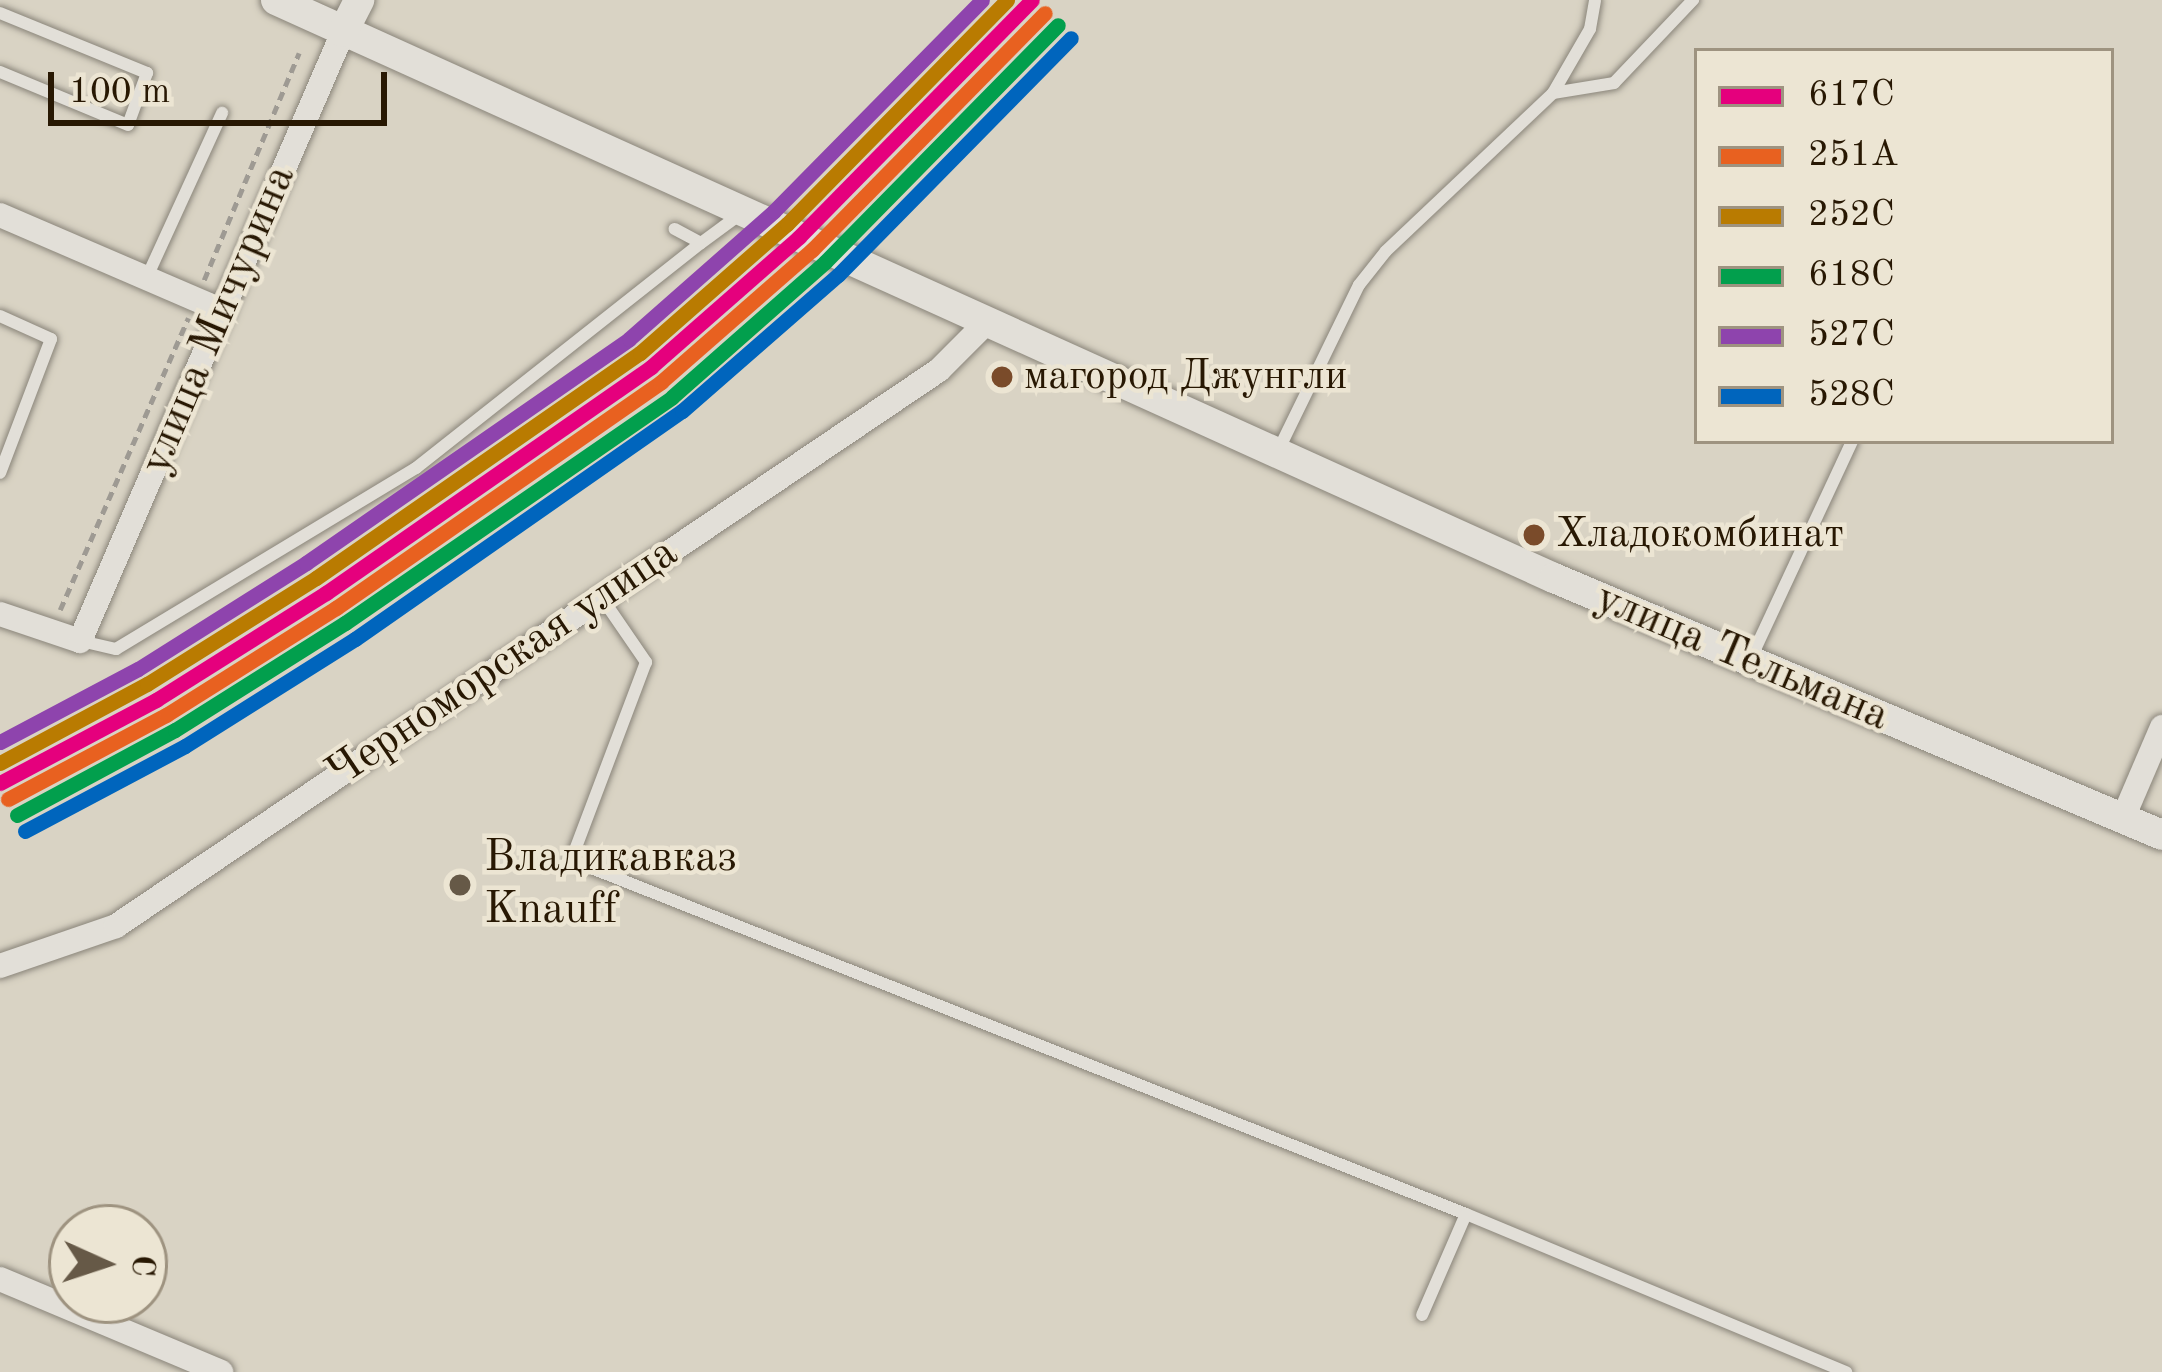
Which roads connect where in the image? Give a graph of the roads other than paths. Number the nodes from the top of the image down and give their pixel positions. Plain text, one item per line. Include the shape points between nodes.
1 (276, 0) edge
2 (358, 0) edge
3 (1595, 0) edge
4 (1693, 0) edge
5 (0, 14) edge
6 (343, 32) junction
7 (0, 72) edge
8 (1553, 93) junction
9 (222, 113) dead end
10 (742, 213) junction
11 (0, 215) edge
12 (675, 229) dead end
13 (701, 243) junction
14 (146, 280) junction
15 (223, 311) junction
16 (0, 316) edge
17 (985, 324) junction
18 (1851, 444) edge
19 (1276, 454) junction
20 (0, 473) edge
21 (602, 598) junction
22 (0, 614) edge
23 (80, 641) junction
24 (1749, 663) junction
25 (2162, 727) edge
26 (2123, 818) junction
27 (2162, 835) edge
28 (0, 966) edge
29 (1466, 1214) junction
30 (0, 1279) edge
31 (1422, 1315) dead end
32 (221, 1372) edge
33 (1846, 1372) edge

1 - 6 street, улица Тельмана
2 - 6 street, улица Мичурина
3 - 8 lane via 1590,29
4 - 8 lane via 1614,83
5 - 7 lane via 147,74 128,125
6 - 10 street, улица Тельмана
6 - 15 street, улица Мичурина
8 - 19 lane via 1359,285
9 - 14 lane
10 - 13 lane
10 - 17 street, улица Тельмана
11 - 14 street
12 - 13 lane
13 - 23 lane via 416,468 116,649
14 - 15 street
15 - 23 street, улица Мичурина
16 - 20 lane via 51,339
17 - 19 street, улица Тельмана
17 - 21 street, Черноморская улица via 939,370
18 - 24 lane
19 - 24 street, улица Тельмана
21 - 28 street, Черноморская улица via 116,926
21 - 29 lane via 646,662 571,860
22 - 23 street
24 - 26 street, улица Тельмана
25 - 26 street
26 - 27 street, улица Тельмана
29 - 31 lane
29 - 33 lane
30 - 32 street

